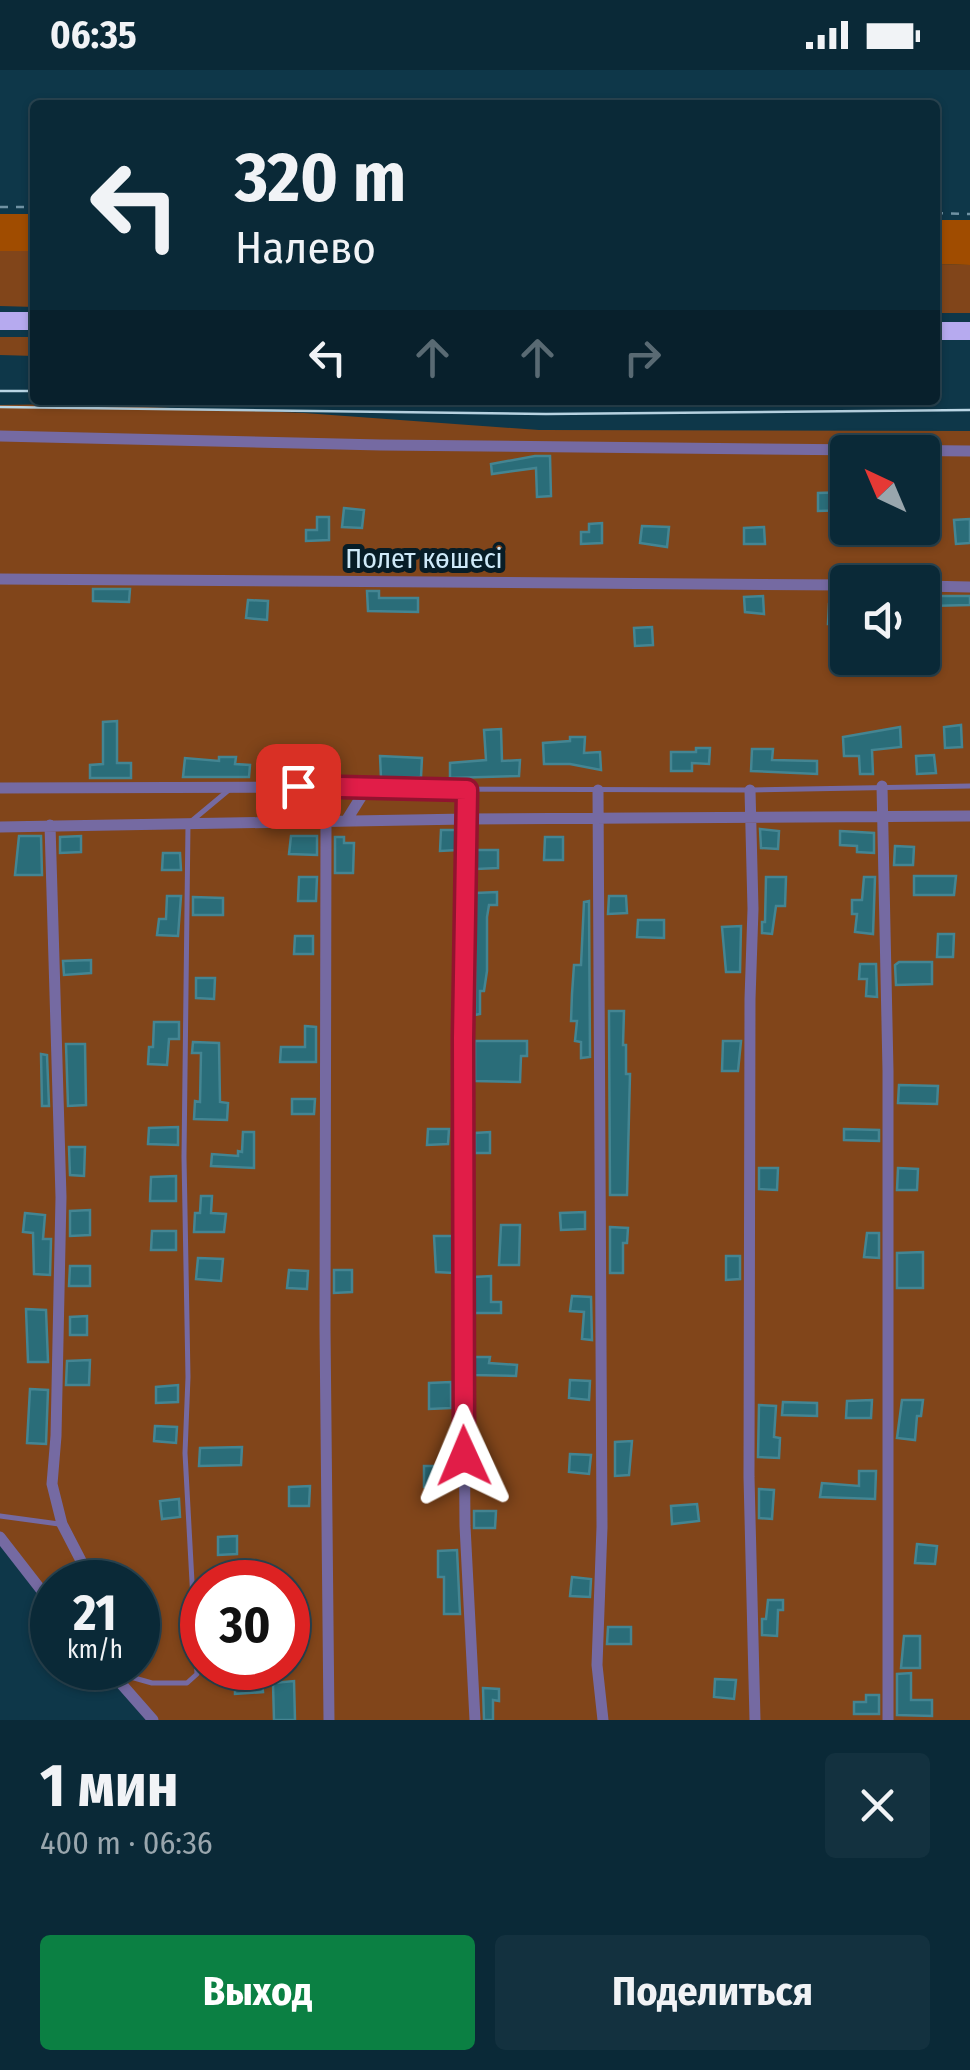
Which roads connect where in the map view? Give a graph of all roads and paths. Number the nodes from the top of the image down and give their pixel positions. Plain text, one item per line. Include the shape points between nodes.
1 (0, 207) edge
2 (30, 207) edge
3 (940, 214) edge
4 (970, 214) edge
5 (0, 320) edge
6 (30, 321) edge
7 (940, 331) edge
8 (970, 332) edge
9 (0, 436) edge
10 (970, 451) edge
11 (0, 578) edge
12 (830, 585) edge
13 (940, 586) edge
14 (970, 586) edge
15 (882, 786) junction
16 (970, 786) edge
17 (232, 787) junction
18 (0, 788) edge
19 (366, 790) junction
20 (467, 790) junction
21 (598, 790) junction
22 (750, 790) junction
23 (884, 814) junction
24 (970, 816) edge
25 (748, 818) junction
26 (466, 819) junction
27 (598, 820) junction
28 (346, 821) junction
29 (326, 822) junction
30 (188, 824) junction
31 (50, 825) junction
32 (0, 827) edge
33 (0, 1516) edge
34 (62, 1524) junction
35 (0, 1537) edge
36 (81, 1560) edge
37 (30, 1576) edge
38 (160, 1683) edge
39 (125, 1690) edge
40 (153, 1720) edge
41 (329, 1720) edge
42 (475, 1720) edge
43 (603, 1720) edge
44 (756, 1720) edge
45 (888, 1720) edge

1 - 2 path
3 - 4 path
5 - 6 main road
7 - 8 main road
9 - 10 street
11 - 12 street, Полет көшесі
13 - 14 street
15 - 16 lane
15 - 22 lane
15 - 23 street
17 - 18 street
17 - 19 street
17 - 30 lane
19 - 20 lane
19 - 28 street
20 - 21 lane
20 - 26 street
21 - 22 lane
21 - 27 street
22 - 25 street
23 - 24 street
23 - 25 street
23 - 45 street
25 - 27 street
25 - 44 street
26 - 27 street
26 - 28 street
26 - 42 street via 465,1526
27 - 43 street via 597,1664
28 - 29 street
29 - 30 street
29 - 41 street
30 - 31 street
30 - 38 lane via 185,1453 197,1674 188,1683
31 - 32 street
31 - 34 street via 61,1197 52,1484
33 - 34 lane
34 - 36 street
35 - 37 street
39 - 40 street

